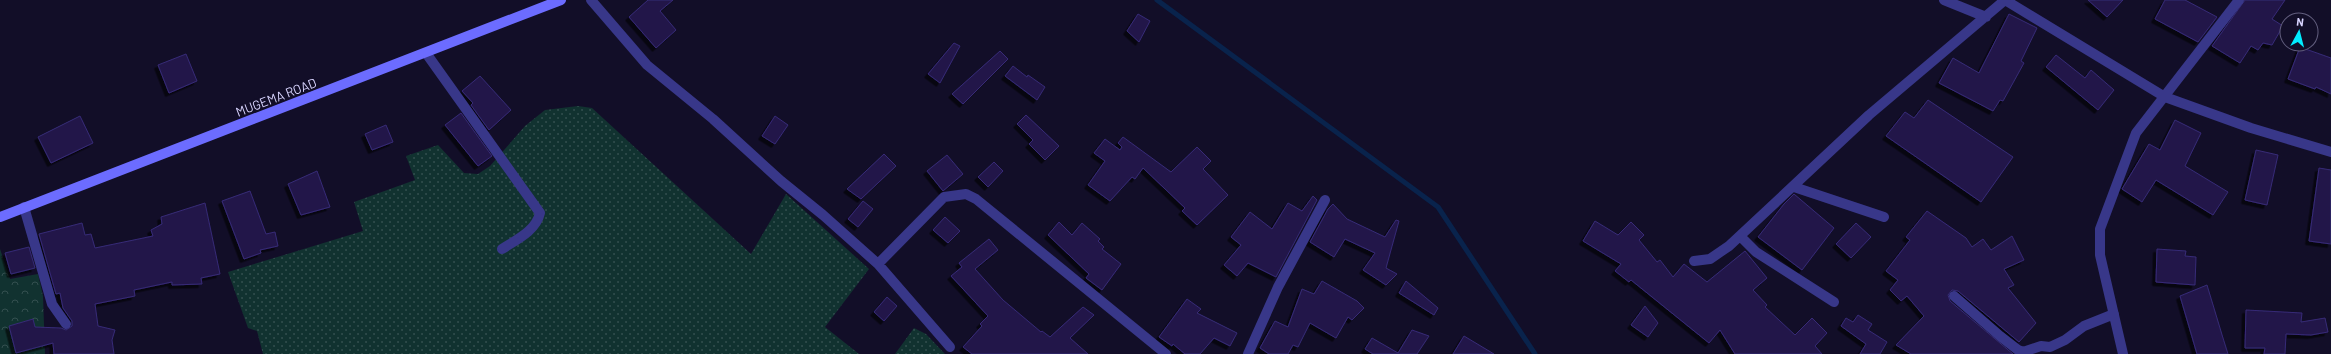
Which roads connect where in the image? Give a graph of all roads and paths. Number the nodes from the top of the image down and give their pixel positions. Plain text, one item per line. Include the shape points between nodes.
1 (561, 0) edge
2 (591, 0) edge
3 (1944, 0) edge
4 (2005, 0) edge
5 (2239, 0) edge
6 (1986, 16) junction
7 (426, 53) junction
8 (2165, 97) junction
9 (2331, 152) edge
10 (1794, 187) junction
11 (1325, 200) dead end
12 (24, 207) junction
13 (1884, 217) dead end
14 (0, 218) edge
15 (1740, 236) junction
16 (502, 249) dead end
17 (1694, 261) dead end
18 (878, 264) junction
19 (1954, 296) dead end
20 (1834, 302) dead end
21 (2114, 314) junction
22 (66, 324) dead end
23 (950, 347) dead end
24 (1166, 354) edge
25 (1248, 354) edge
26 (2123, 354) edge

1 - 7 street, MUGEMA ROAD
2 - 18 street via 647,65 713,119
3 - 6 street
4 - 6 street
4 - 8 street
5 - 8 street
6 - 10 street via 1869,115
7 - 12 street, MUGEMA ROAD
7 - 16 street via 540,213 530,230
8 - 9 street via 2251,128
8 - 21 street via 2136,134 2100,229 2100,256
10 - 13 street
10 - 15 street
11 - 25 street via 1284,275
12 - 14 street, MUGEMA ROAD
12 - 22 street via 52,304
15 - 17 street via 1710,259
15 - 20 street via 1756,252
18 - 23 street
18 - 24 street via 944,197 966,194 976,199
19 - 21 street via 2000,336 2023,352 2041,346 2050,347 2084,326
21 - 26 street

